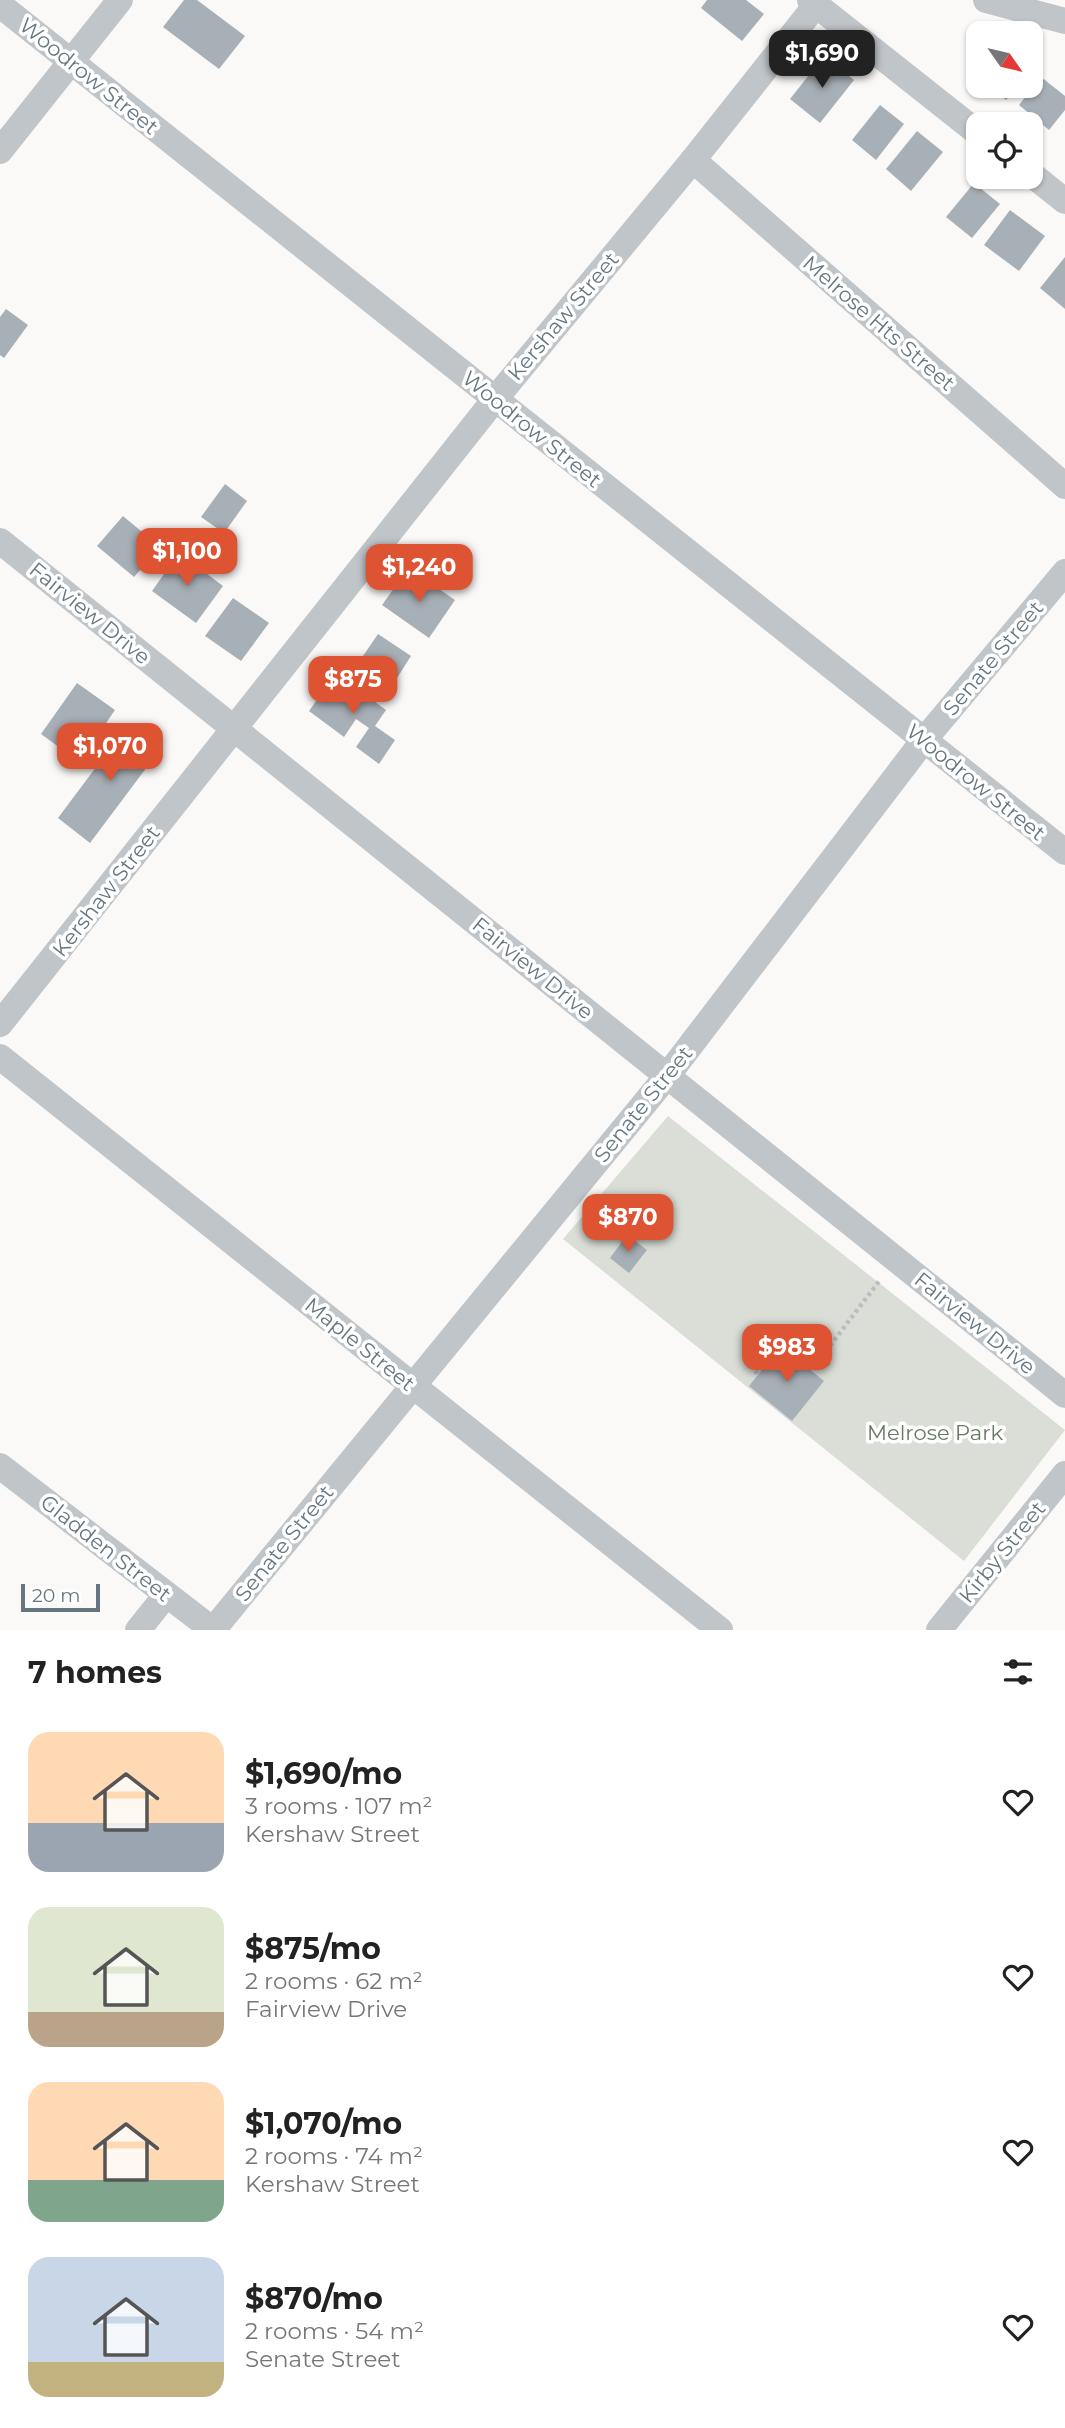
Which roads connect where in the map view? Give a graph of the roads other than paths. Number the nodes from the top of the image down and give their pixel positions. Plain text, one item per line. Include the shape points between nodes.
1 (120, 0) edge
2 (992, 1) edge
3 (813, 2) edge
4 (0, 5) edge
5 (1065, 21) edge
6 (71, 62) junction
7 (966, 123) edge
8 (0, 151) edge
9 (694, 160) junction
10 (1043, 184) edge
11 (1065, 201) edge
12 (495, 399) junction
13 (1065, 486) edge
14 (0, 541) edge
15 (1065, 572) edge
16 (234, 729) junction
17 (924, 740) junction
18 (1065, 852) edge
19 (0, 1024) edge
20 (0, 1057) edge
21 (667, 1076) junction
22 (413, 1386) junction
23 (1065, 1395) edge
24 (0, 1466) edge
25 (1065, 1474) edge
26 (166, 1595) junction
27 (138, 1630) edge
28 (213, 1630) edge
29 (720, 1630) edge
30 (939, 1630) edge

1 - 6 street
2 - 5 street
3 - 7 street
3 - 9 street, Kershaw Street
4 - 6 street, Woodrow Street
6 - 8 street
6 - 12 street, Woodrow Street
9 - 12 street, Kershaw Street
9 - 13 street, Melrose Hts Street
10 - 11 street
12 - 16 street, Kershaw Street
12 - 17 street, Woodrow Street
14 - 16 street, Fairview Drive
15 - 17 street, Senate Street
16 - 19 street, Kershaw Street
16 - 21 street, Fairview Drive
17 - 18 street, Woodrow Street
17 - 21 street, Senate Street
20 - 22 street, Maple Street
21 - 22 street, Senate Street
21 - 23 street, Fairview Drive
22 - 28 street, Senate Street
22 - 29 street, Maple Street
24 - 26 street, Gladden Street
25 - 30 street, Kirby Street
26 - 27 street
26 - 28 street, Gladden Street

